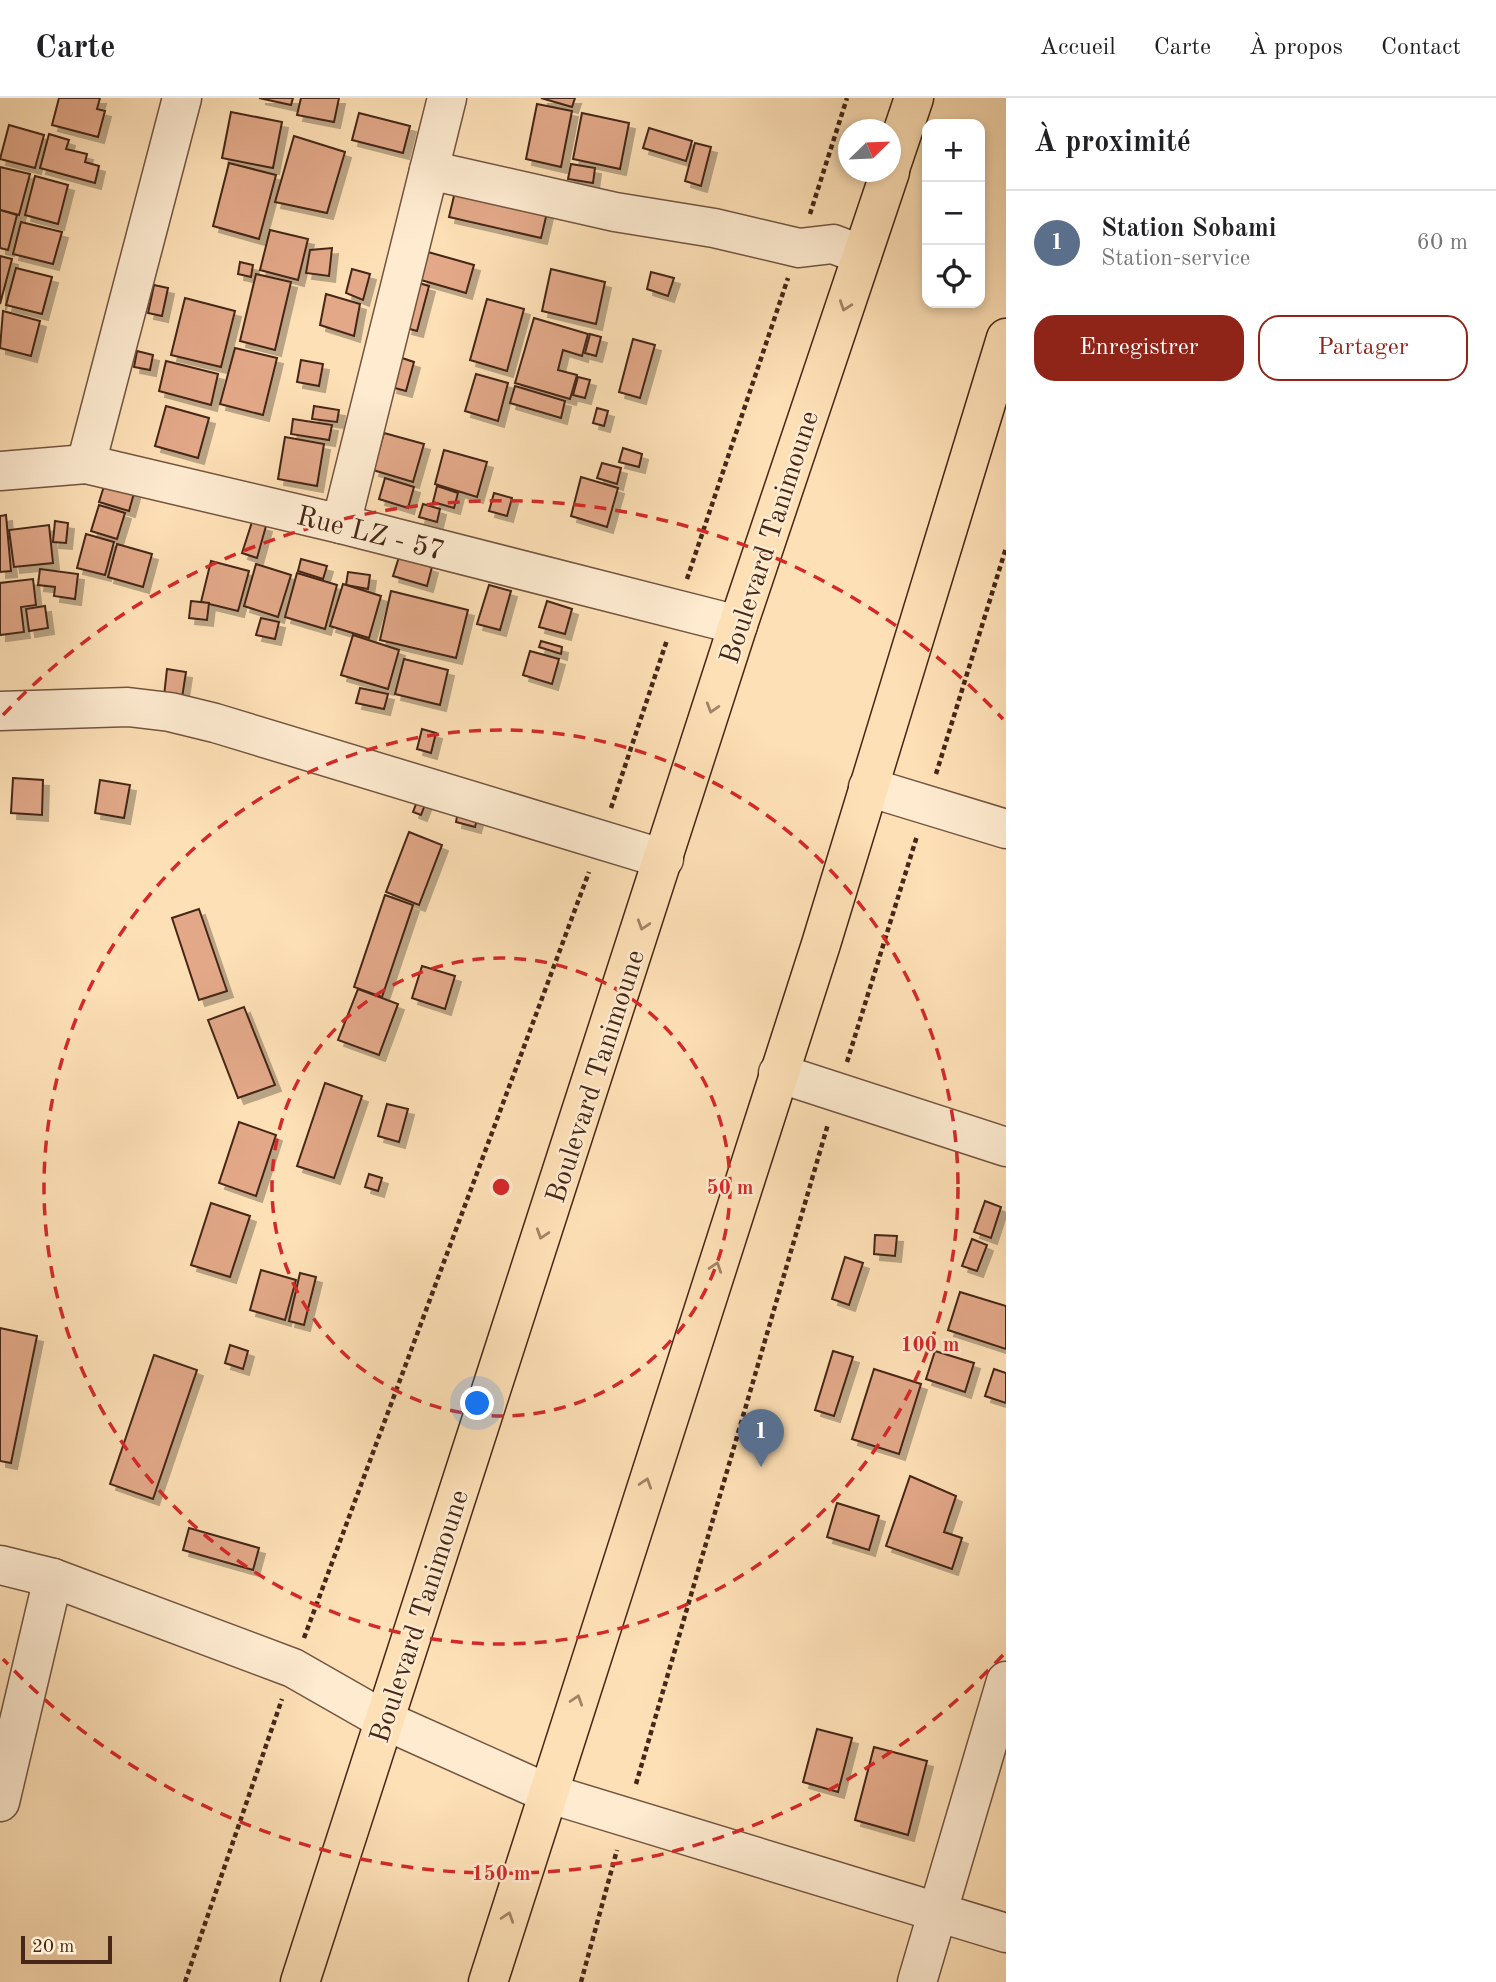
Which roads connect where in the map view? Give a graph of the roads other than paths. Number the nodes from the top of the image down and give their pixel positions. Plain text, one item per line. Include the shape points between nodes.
1 (182, 98) edge
2 (447, 98) edge
3 (914, 98) edge
4 (901, 137) edge
5 (429, 170) junction
6 (886, 182) edge
7 (862, 255) junction
8 (1004, 351) edge
9 (86, 464) junction
10 (0, 471) edge
11 (341, 524) junction
12 (738, 625) junction
13 (0, 711) edge
14 (868, 787) junction
15 (1006, 829) edge
16 (664, 859) junction
17 (778, 1073) junction
18 (1006, 1147) edge
19 (0, 1565) edge
20 (53, 1578) junction
21 (1006, 1681) edge
22 (384, 1720) junction
23 (547, 1793) junction
24 (0, 1802) edge
25 (939, 1913) junction
26 (1006, 1933) edge
27 (300, 1982) edge
28 (488, 1982) edge
29 (917, 1982) edge

1 - 9 street
2 - 5 street
3 - 4 main road, Boulevard Tanimoune
5 - 7 street via 615,212 799,248 833,244
5 - 11 street
6 - 7 main road, Boulevard Tanimoune
7 -> 12 main road, Boulevard Tanimoune
8 - 14 main road
9 - 10 street, Rue LZ - 57
9 - 11 street, Rue LZ - 57
11 - 12 street, Rue LZ - 57
12 -> 16 main road, Boulevard Tanimoune
13 - 16 street via 128,707 170,712
14 - 15 street
14 - 17 main road
16 -> 22 main road, Boulevard Tanimoune
17 - 18 street
23 -> 17 main road
19 - 20 street
20 - 22 street via 293,1668
20 - 24 street
21 - 25 street
22 - 23 street
22 - 27 main road, Boulevard Tanimoune
23 - 25 street
28 -> 23 main road
25 - 26 street
25 - 29 street

